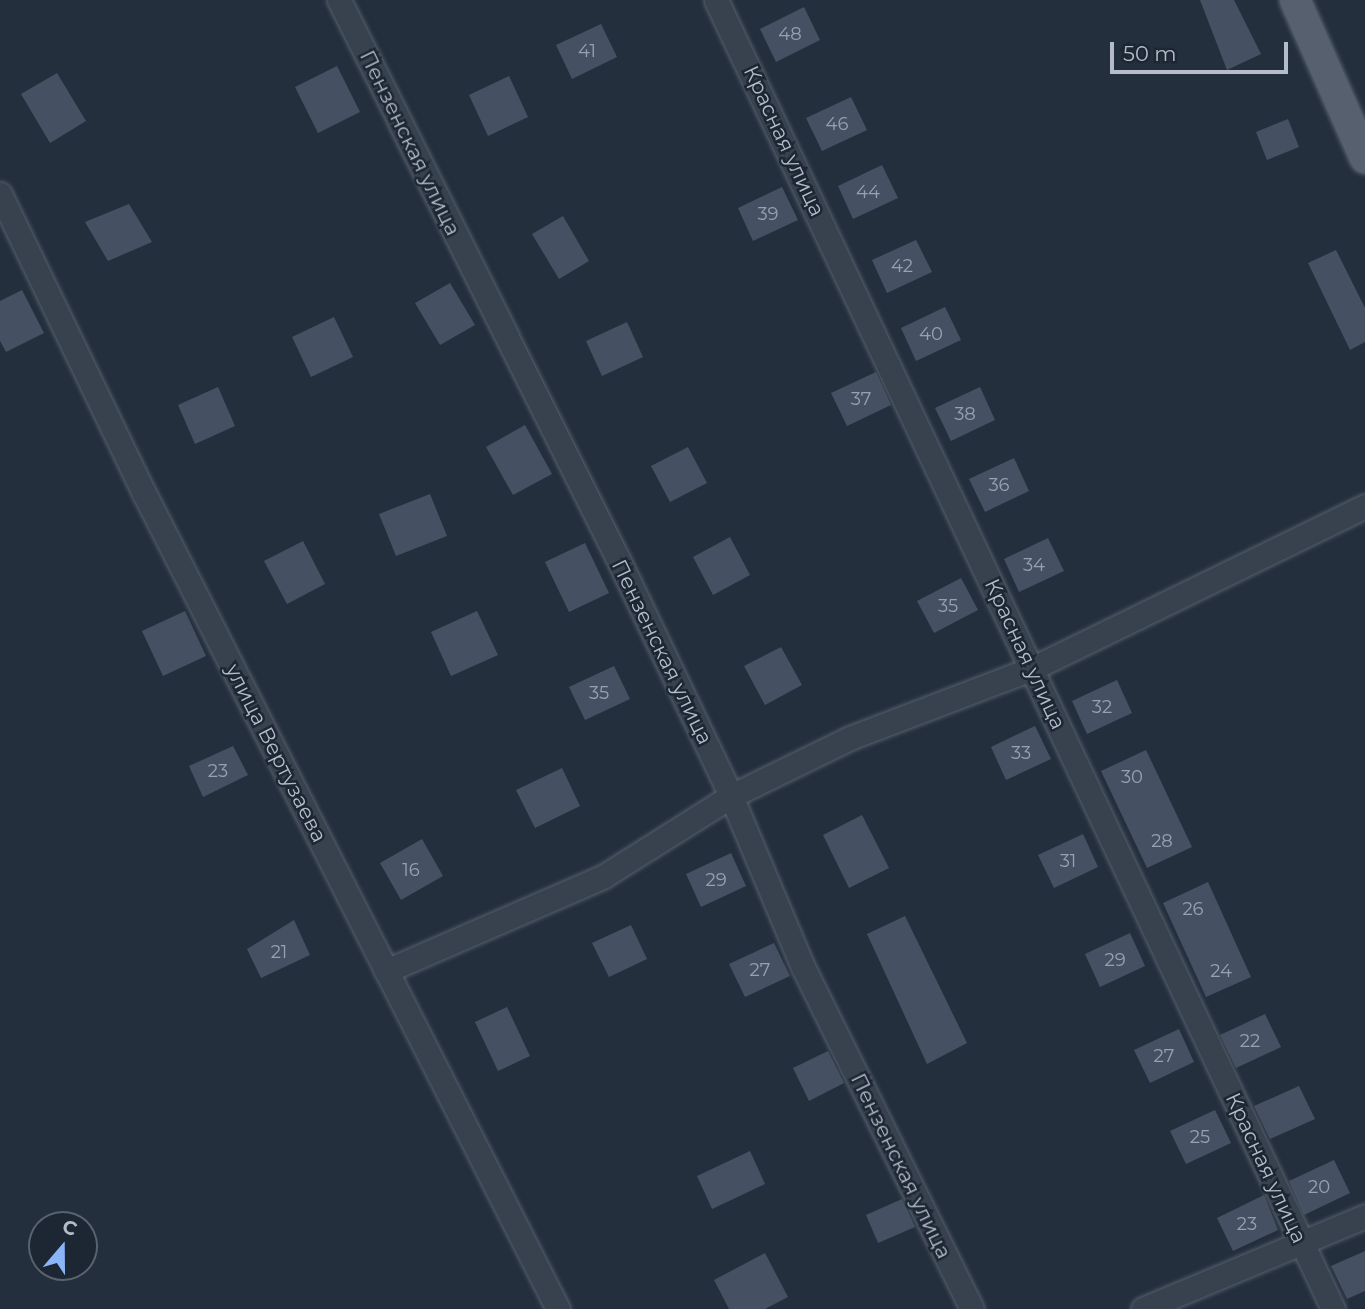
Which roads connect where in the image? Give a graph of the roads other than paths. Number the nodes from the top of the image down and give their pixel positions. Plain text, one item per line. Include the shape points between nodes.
1 (340, 0) edge
2 (716, 0) edge
3 (1295, 0) edge
4 (1365, 158) edge
5 (0, 194) edge
6 (1365, 506) edge
7 (1031, 668) junction
8 (731, 796) junction
9 (386, 971) junction
10 (1365, 1216) edge
11 (1300, 1241) junction
12 (558, 1309) edge
13 (972, 1309) edge
14 (1143, 1309) edge
15 (1333, 1309) edge

1 - 8 street, Пензенская улица
2 - 7 street, Красная улица
3 - 4 main road
5 - 9 street, улица Вертузаева
6 - 7 street
7 - 8 street via 850,738
7 - 11 street, Красная улица
8 - 9 street via 604,876
8 - 13 street, Пензенская улица via 803,967
9 - 12 street, улица Вертузаева
10 - 11 street
11 - 14 street
11 - 15 street, Красная улица

